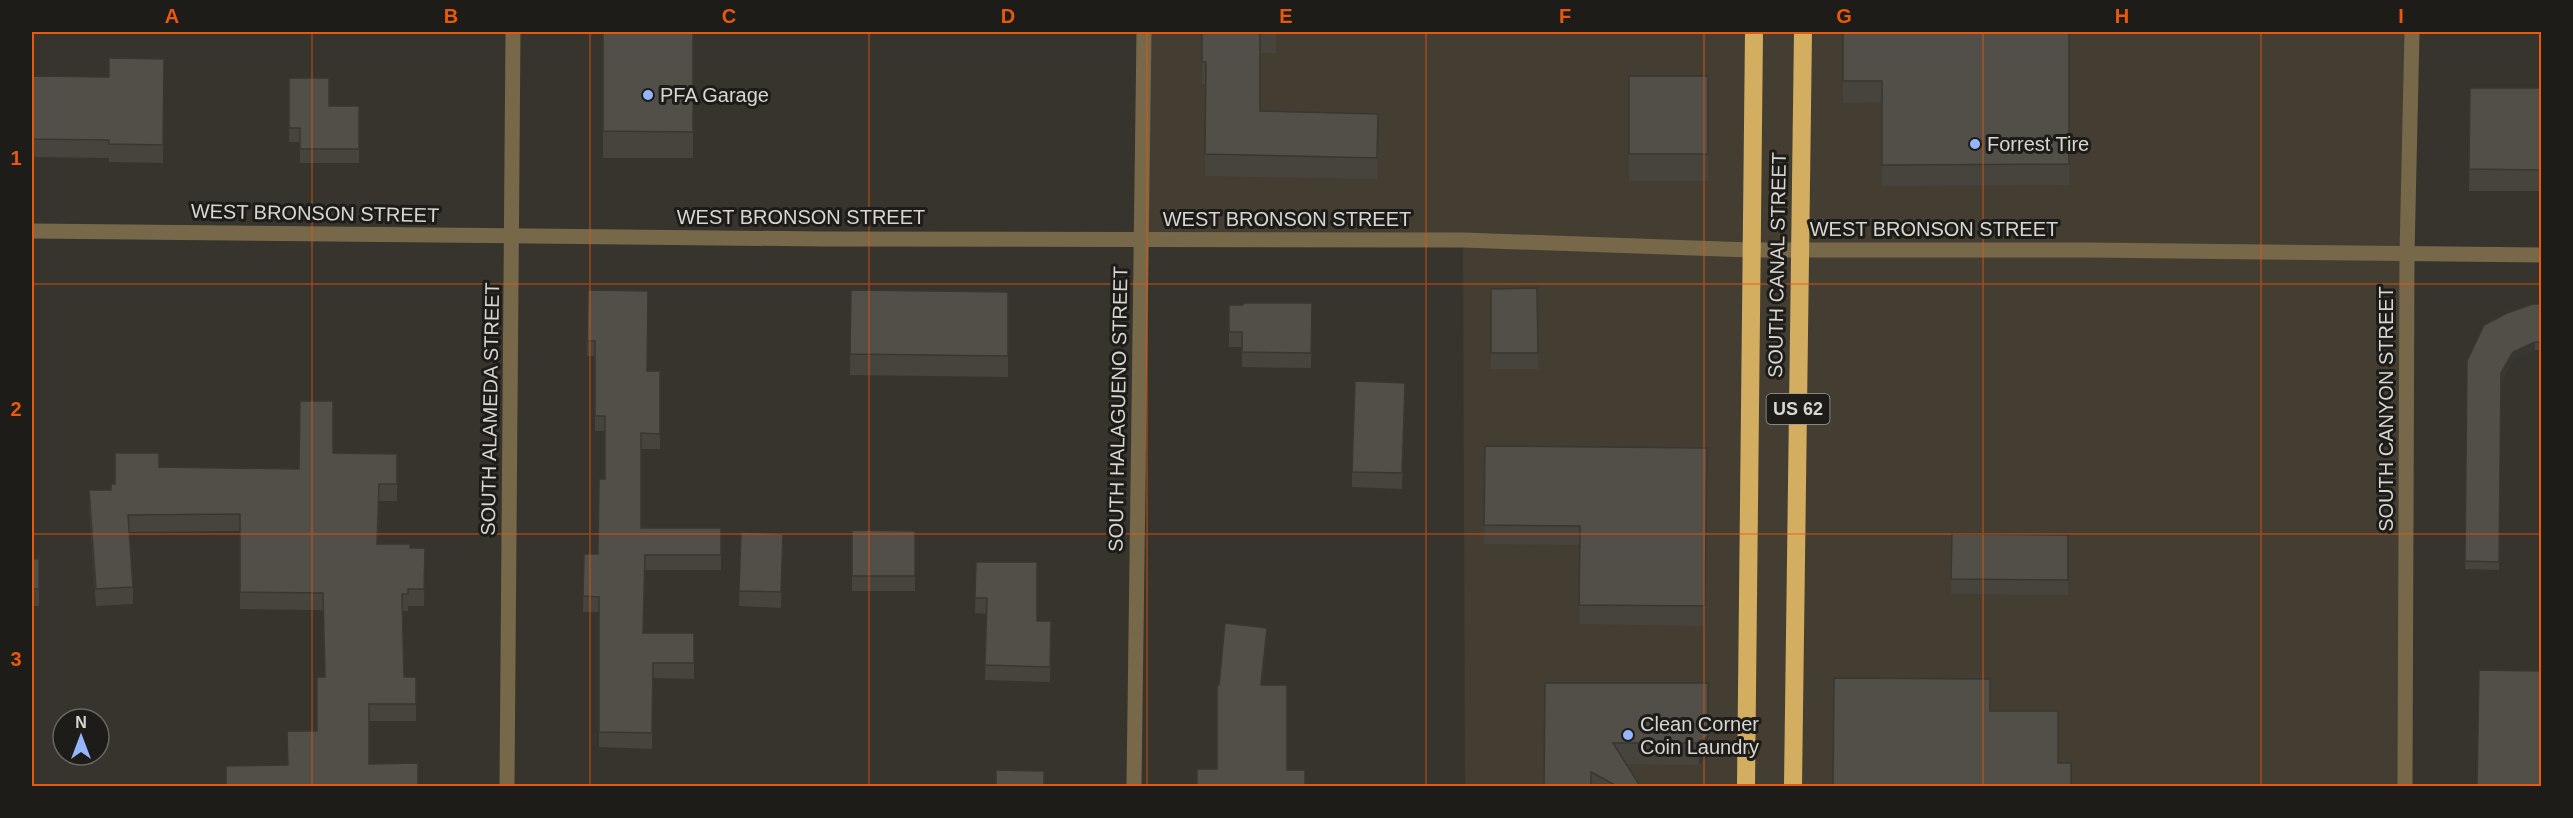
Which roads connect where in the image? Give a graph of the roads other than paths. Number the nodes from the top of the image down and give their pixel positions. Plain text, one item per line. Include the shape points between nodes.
1 (513, 32) edge
2 (1144, 32) edge
3 (1754, 32) edge
4 (1803, 32) edge
5 (2412, 32) edge
6 (32, 231) edge
7 (513, 236) junction
8 (1140, 240) junction
9 (1751, 249) junction
10 (1800, 250) junction
11 (2407, 254) junction
12 (2541, 255) edge
13 (507, 786) edge
14 (1134, 786) edge
15 (1746, 786) edge
16 (1793, 786) edge
17 (2405, 786) edge

1 - 7 street, SOUTH ALAMEDA STREET
2 - 8 street, SOUTH HALAGUENO STREET
3 - 9 highway, SOUTH CANAL STREET / US 62
4 - 10 highway, SOUTH CANAL STREET / US 62
5 - 11 street, SOUTH CANYON STREET
6 - 7 street, WEST BRONSON STREET
7 - 8 street, WEST BRONSON STREET
7 - 13 street, SOUTH ALAMEDA STREET
8 - 9 street, WEST BRONSON STREET via 1463,240
8 - 14 street, SOUTH HALAGUENO STREET
9 - 10 street, WEST BRONSON STREET
9 - 15 highway, SOUTH CANAL STREET / US 62
10 - 11 street, WEST BRONSON STREET
10 - 16 highway, SOUTH CANAL STREET / US 62
11 - 12 street, WEST BRONSON STREET
11 - 17 street, SOUTH CANYON STREET

